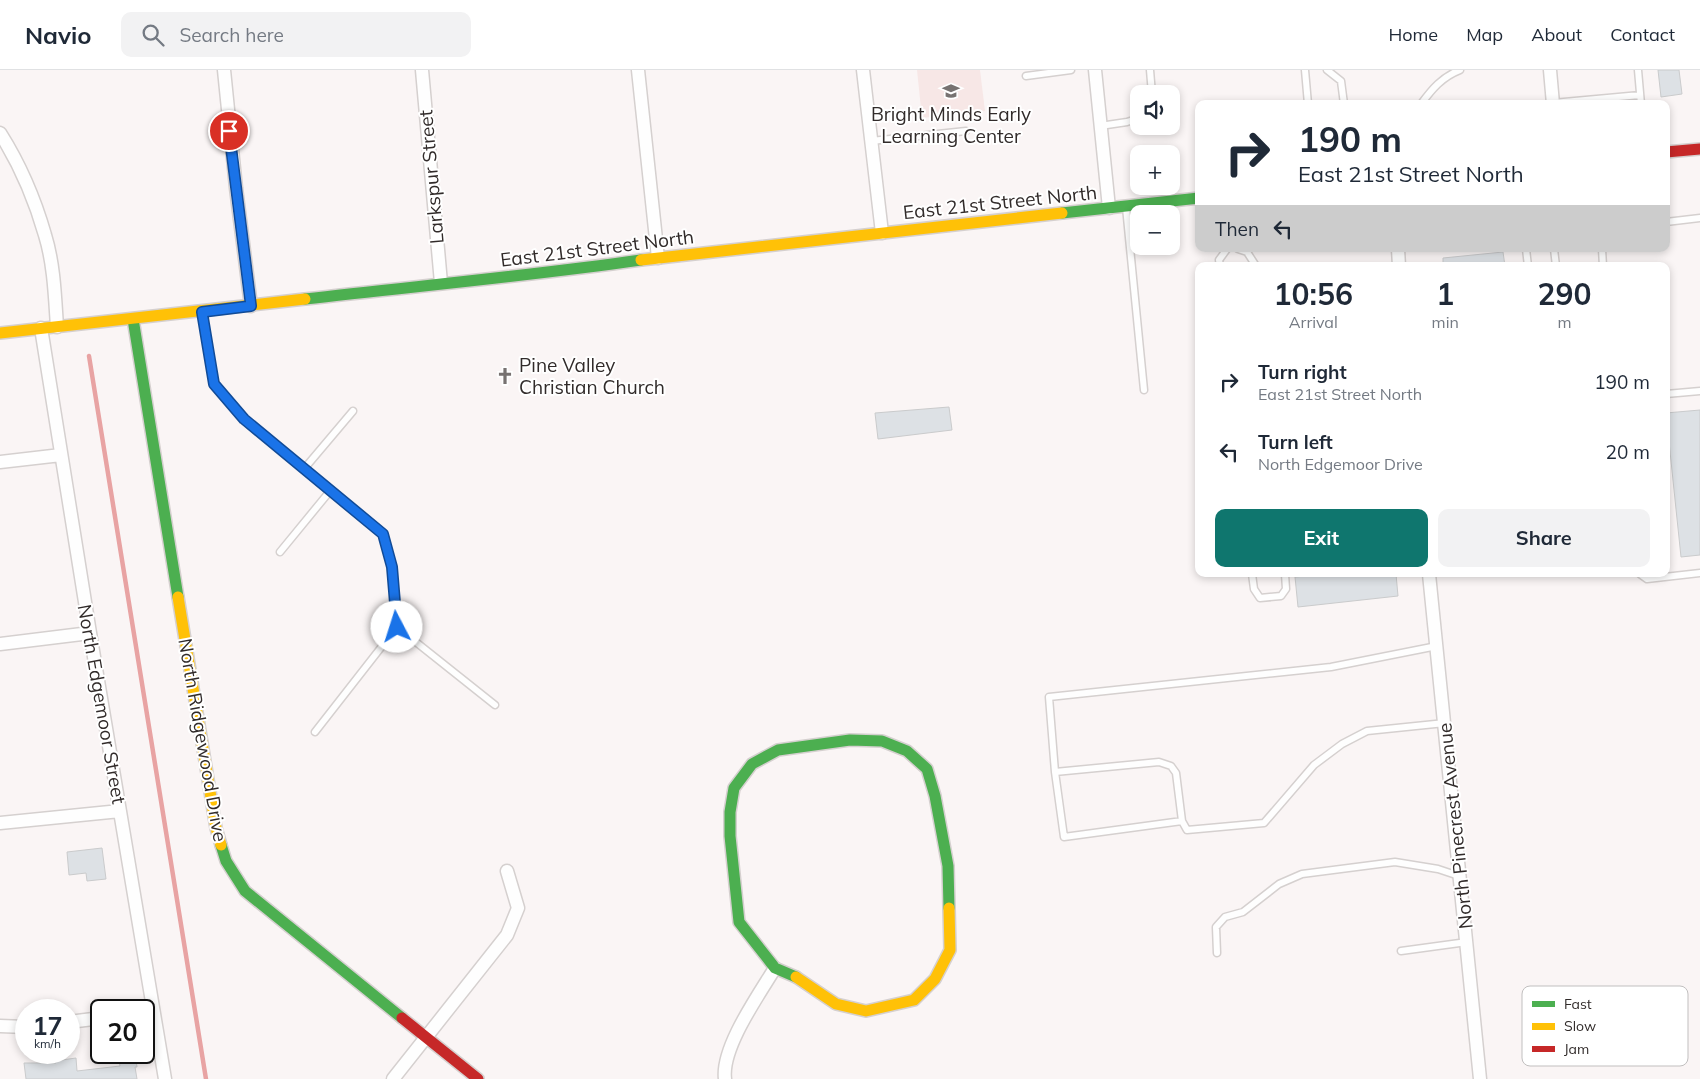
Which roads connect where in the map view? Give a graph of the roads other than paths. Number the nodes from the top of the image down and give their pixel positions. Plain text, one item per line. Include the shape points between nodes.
1 (224, 70) edge
2 (422, 70) edge
3 (638, 70) edge
4 (862, 70) edge
5 (1071, 70) edge
6 (1094, 70) edge
7 (1150, 70) edge
8 (1304, 70) edge
9 (1327, 70) edge
10 (1460, 70) edge
11 (1550, 70) edge
12 (1638, 70) edge
13 (1026, 76) dead end
14 (1151, 85) edge
15 (1640, 95) junction
16 (1308, 100) edge
17 (1343, 100) edge
18 (1424, 100) edge
19 (1553, 100) edge
20 (1592, 100) edge
21 (1641, 100) edge
22 (1130, 121) edge
23 (1100, 126) junction
24 (966, 131) dead end
25 (0, 133) edge
26 (871, 141) junction
27 (1700, 148) edge
28 (1670, 152) edge
29 (1195, 198) edge
30 (1126, 206) junction
31 (1109, 208) junction
32 (1700, 218) edge
33 (1670, 222) edge
34 (882, 233) junction
35 (658, 258) junction
36 (441, 283) junction
37 (251, 306) junction
38 (202, 312) junction
39 (132, 319) junction
40 (57, 327) junction
41 (41, 328) junction
42 (0, 333) edge
43 (1144, 390) dead end
44 (1700, 390) edge
45 (1670, 394) edge
46 (353, 411) dead end
47 (61, 455) junction
48 (0, 462) edge
49 (304, 469) junction
50 (330, 491) junction
51 (280, 552) dead end
52 (1700, 573) edge
53 (1670, 576) edge
54 (1252, 577) edge
55 (1285, 577) edge
56 (1429, 577) edge
57 (1646, 577) edge
58 (1658, 577) edge
59 (397, 627) junction
60 (90, 633) junction
61 (0, 644) edge
62 (1437, 646) junction
63 (495, 706) dead end
64 (1444, 723) junction
65 (315, 732) dead end
66 (1055, 772) junction
67 (120, 811) junction
68 (1182, 821) junction
69 (0, 823) edge
70 (507, 871) dead end
71 (1460, 876) junction
72 (1467, 942) junction
73 (1402, 951) dead end
74 (1217, 952) dead end
75 (775, 968) junction
76 (147, 999) edge
77 (0, 1026) edge
78 (15, 1027) edge
79 (155, 1036) edge
80 (427, 1037) junction
81 (165, 1079) edge
82 (393, 1079) edge
83 (478, 1079) edge
84 (725, 1079) edge
85 (1480, 1079) edge

1 - 37 street
2 - 36 street, Larkspur Street
3 - 35 street
4 - 26 street
5 - 13 lane
6 - 23 street
7 - 14 lane
8 - 16 lane
9 - 17 lane via 1341,81
10 - 18 lane via 1448,75
11 - 19 street
12 - 15 lane
15 - 20 lane
15 - 21 lane
22 - 23 lane
23 - 31 street
24 - 26 lane
25 - 40 street via 26,184 46,236
26 - 34 street
27 - 28 street
29 - 30 street, East 21st Street North
30 - 31 street, East 21st Street North
30 - 43 lane
31 - 34 street, East 21st Street North
32 - 33 lane
34 - 35 street, East 21st Street North
35 - 36 street, East 21st Street North
36 - 37 street, East 21st Street North
37 - 38 street, East 21st Street North
38 - 39 street, East 21st Street North
38 - 49 lane via 214,384 244,419
39 - 40 street, East 21st Street North
39 - 80 street, North Ridgewood Drive via 216,828 226,862 245,891
40 - 41 street, East 21st Street North
41 - 42 street, East 21st Street North
41 - 47 street, North Edgemoor Street
44 - 45 lane
46 - 49 lane
47 - 48 street
47 - 60 street, North Edgemoor Street
49 - 50 lane
50 - 51 lane
50 - 59 lane via 383,534 392,567
52 - 53 lane
54 - 55 lane via 1254,589 1260,598 1281,596 1286,589
56 - 62 street, North Pinecrest Avenue
57 - 58 lane
59 - 63 lane
59 - 65 lane
60 - 61 street
60 - 67 street, North Edgemoor Street
62 - 64 street, North Pinecrest Avenue
62 - 66 lane via 1331,667 1049,697
64 - 68 lane via 1367,732 1342,744 1314,765 1264,823 1187,830
64 - 71 street, North Pinecrest Avenue
66 - 68 lane via 1158,762 1171,766 1176,773
66 - 68 lane via 1064,837
67 - 69 street
67 - 76 street, North Edgemoor Street
70 - 80 street via 518,908 507,935
71 - 72 street, North Pinecrest Avenue
71 - 74 lane via 1395,862 1302,874 1278,884 1243,912 1225,917 1216,926
72 - 73 lane
72 - 85 street, North Pinecrest Avenue
75 - 75 street via 794,976 836,1004 866,1011 914,1000 935,979 950,950 948,866 935,796 926,769 907,752 882,741 850,740 778,750 752,764 734,788 730,836 739,922
75 - 84 street via 734,1039 723,1069
77 - 78 street
79 - 81 street, North Edgemoor Street
80 - 82 street
80 - 83 street, North Ridgewood Drive

